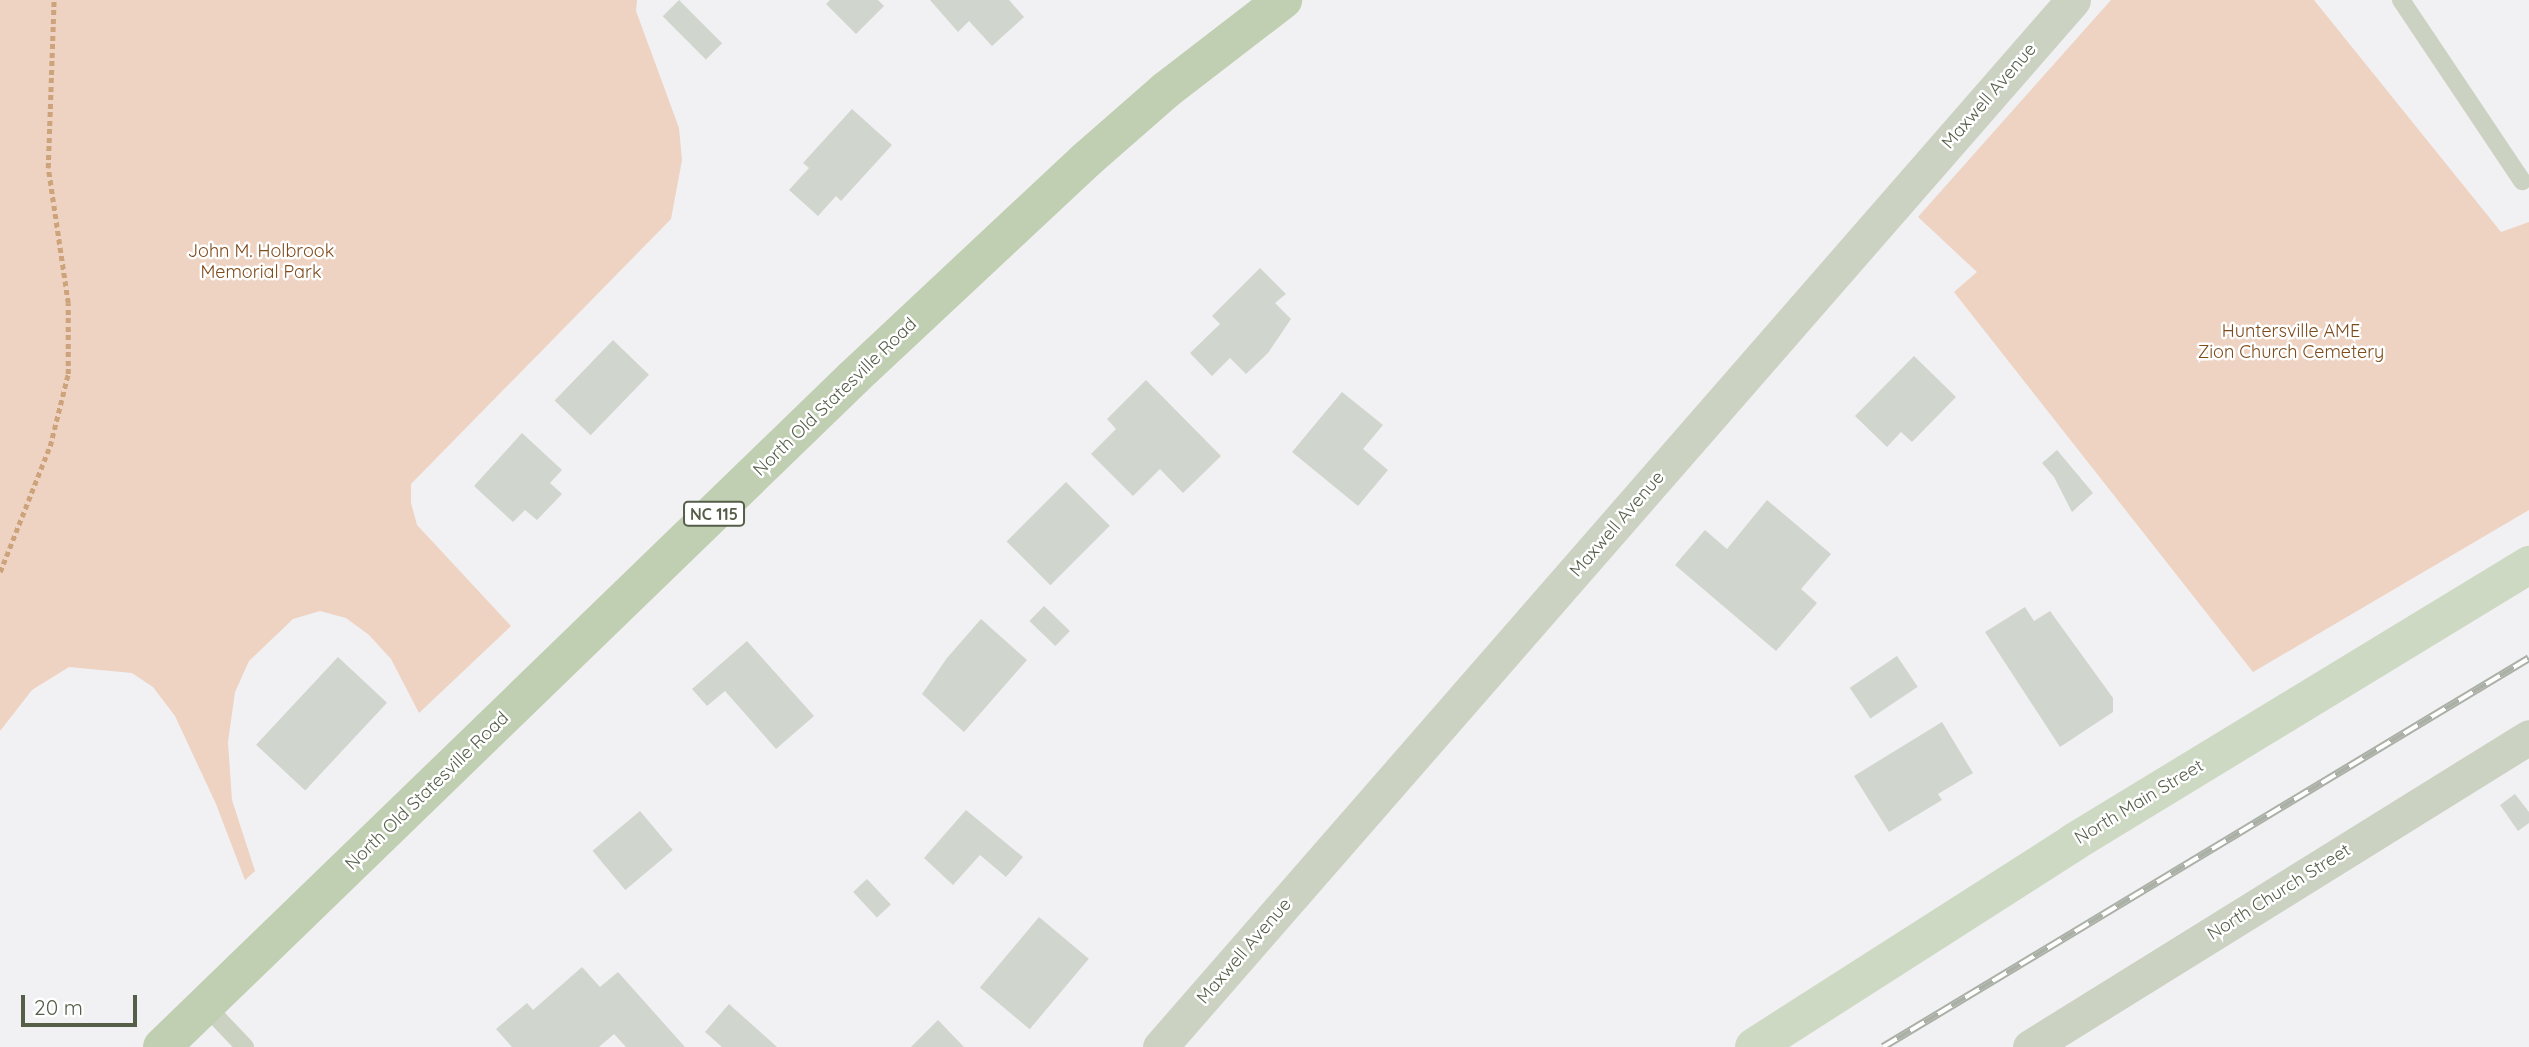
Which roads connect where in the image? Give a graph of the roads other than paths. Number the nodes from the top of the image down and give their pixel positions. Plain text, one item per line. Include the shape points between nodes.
1 (1283, 0) edge
2 (2073, 0) edge
3 (2401, 0) edge
4 (2522, 181) dead end
5 (2529, 565) edge
6 (2529, 737) edge
7 (205, 1005) junction
8 (162, 1047) edge
9 (245, 1047) edge
10 (1160, 1047) edge
11 (1754, 1047) edge
12 (2029, 1047) edge

1 - 7 main road, North Old Statesville Road / NC 115 via 1166,90 1067,177
2 - 10 street, Maxwell Avenue
3 - 4 lane
5 - 11 street, North Main Street via 2074,842
6 - 12 street, North Church Street
7 - 8 main road, North Old Statesville Road / NC 115
7 - 9 lane

